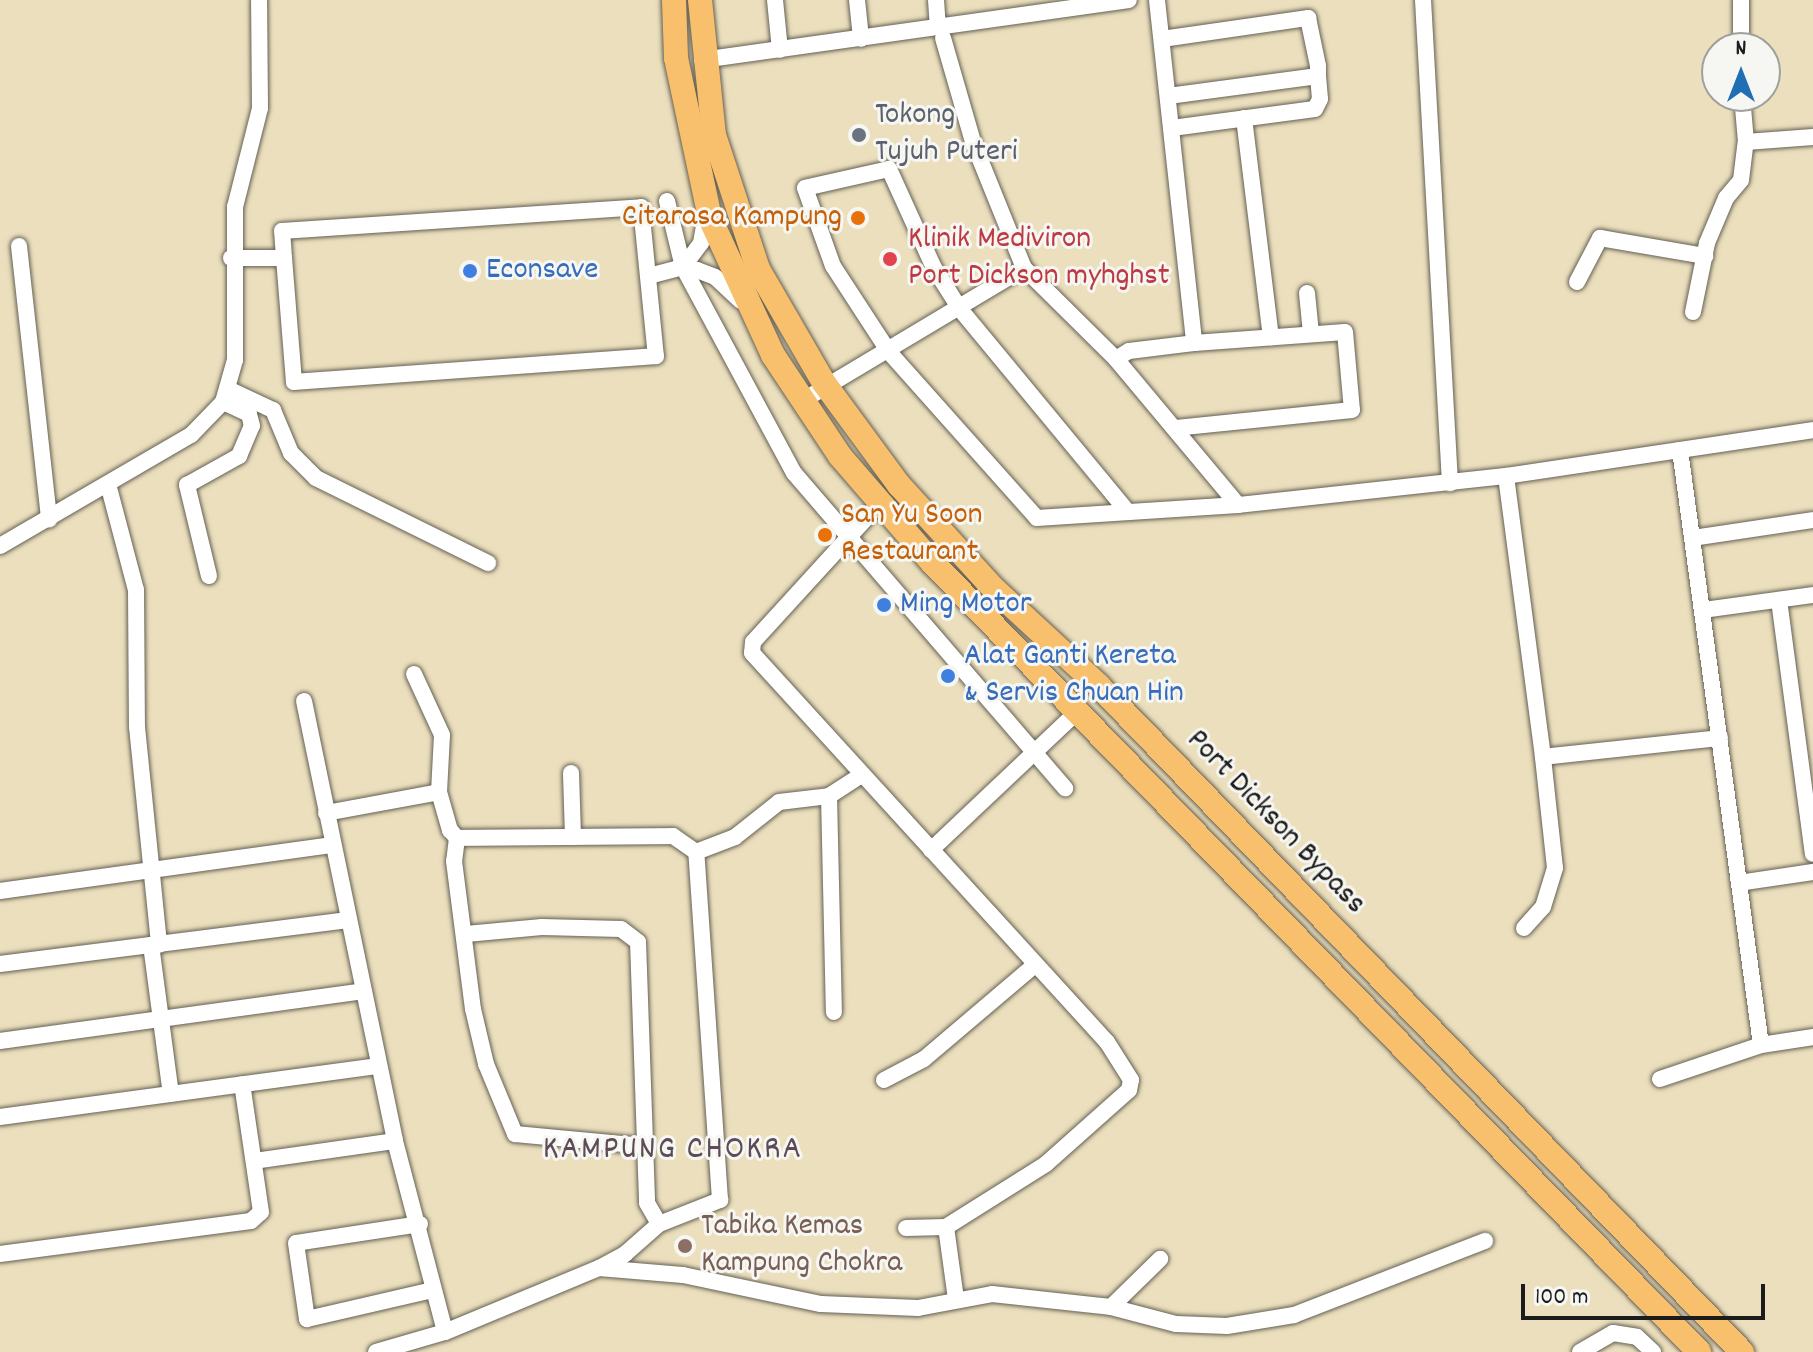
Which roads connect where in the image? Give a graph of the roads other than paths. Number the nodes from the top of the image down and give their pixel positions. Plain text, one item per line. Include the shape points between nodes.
1 (259, 0) edge
2 (674, 0) edge
3 (700, 0) edge
4 (775, 0) edge
5 (857, 0) edge
6 (936, 0) edge
7 (1129, 0) edge
8 (1157, 0) edge
9 (1423, 0) edge
10 (1741, 0) edge
11 (1091, 2) edge
12 (941, 32) junction
13 (1741, 32) edge
14 (861, 39) junction
15 (1162, 39) junction
16 (780, 50) junction
17 (702, 60) junction
18 (1318, 76) junction
19 (1168, 96) junction
20 (1743, 112) edge
21 (1244, 118) junction
22 (1172, 128) junction
23 (1813, 137) edge
24 (1746, 142) junction
25 (667, 201) dead end
26 (706, 202) junction
27 (19, 246) dead end
28 (1705, 256) junction
29 (231, 258) junction
30 (284, 258) junction
31 (683, 267) junction
32 (1024, 268) junction
33 (649, 276) junction
34 (1577, 282) dead end
35 (1307, 293) dead end
36 (960, 309) junction
37 (1693, 312) dead end
38 (756, 322) junction
39 (1311, 334) junction
40 (1271, 337) junction
41 (1194, 343) junction
42 (889, 352) junction
43 (1116, 359) junction
44 (824, 383) junction
45 (225, 396) junction
46 (802, 401) junction
47 (1174, 428) junction
48 (1813, 430) edge
49 (1680, 450) junction
50 (1506, 476) junction
51 (1450, 483) junction
52 (108, 484) junction
53 (879, 504) junction
54 (1238, 505) junction
55 (1127, 511) junction
56 (49, 519) junction
57 (1813, 520) edge
58 (1693, 538) junction
59 (849, 540) junction
60 (0, 546) edge
61 (488, 563) dead end
62 (209, 576) dead end
63 (995, 590) junction
64 (1813, 595) edge
65 (1779, 600) junction
66 (1703, 610) junction
67 (414, 674) dead end
68 (304, 701) dead end
69 (1080, 709) junction
70 (1720, 738) junction
71 (1035, 749) junction
72 (1543, 757) junction
73 (1171, 762) junction
74 (571, 773) dead end
75 (860, 776) junction
76 (1065, 788) dead end
77 (439, 792) junction
78 (829, 796) junction
79 (326, 813) junction
80 (573, 837) junction
81 (457, 838) junction
82 (333, 845) junction
83 (931, 850) junction
84 (696, 852) junction
85 (1813, 854) edge
86 (153, 872) junction
87 (1813, 872) edge
88 (1739, 883) junction
89 (0, 891) edge
90 (346, 920) junction
91 (1524, 928) dead end
92 (466, 934) junction
93 (155, 945) junction
94 (0, 964) edge
95 (1035, 965) junction
96 (364, 991) junction
97 (834, 1012) dead end
98 (161, 1019) junction
99 (1813, 1037) edge
100 (0, 1041) edge
101 (1761, 1045) junction
102 (379, 1066) junction
103 (1660, 1079) dead end
104 (884, 1080) dead end
105 (242, 1084) junction
106 (171, 1094) junction
107 (0, 1117) edge
108 (395, 1141) junction
109 (645, 1146) junction
110 (254, 1161) junction
111 (420, 1224) junction
112 (659, 1224) junction
113 (946, 1227) junction
114 (906, 1228) dead end
115 (1485, 1241) dead end
116 (0, 1254) edge
117 (1160, 1259) dead end
118 (599, 1268) junction
119 (433, 1290) junction
120 (956, 1299) junction
121 (1111, 1307) junction
122 (445, 1332) junction
123 (376, 1352) edge
124 (1580, 1352) edge
125 (1653, 1352) edge
126 (1699, 1352) edge
127 (1742, 1352) edge

1 - 29 street via 260,108 235,207
2 - 26 highway, Port Dickson Bypass via 676,58
3 - 17 highway, Port Dickson Bypass
4 - 16 street
5 - 14 street
6 - 12 street
7 - 11 street
8 - 15 street
9 - 51 street
10 - 13 street
11 - 12 street
12 - 14 street
12 - 32 street via 973,142
14 - 16 street
15 - 18 street via 1308,18
15 - 19 street
16 - 17 street
17 - 44 highway, Port Dickson Bypass via 714,135 758,269
18 - 19 street
18 - 21 street via 1320,99 1315,109
19 - 22 street
20 - 24 street
21 - 22 street
21 - 40 street
22 - 41 street
23 - 24 street
24 - 28 street via 1741,180 1726,198
25 - 31 street
26 - 31 street via 701,243
26 - 38 highway, Port Dickson Bypass
27 - 56 street
28 - 34 street via 1600,238
28 - 37 street
29 - 30 street
29 - 45 street via 235,360
30 - 33 street via 282,231 641,207
30 - 33 street via 294,382 656,356
31 - 33 street
31 - 38 street via 731,288
31 - 59 street via 794,473
32 - 36 street
32 - 43 street
35 - 39 street
36 - 42 street
36 - 42 street via 934,268 889,169 805,188 833,266
36 - 55 street
38 - 46 highway, Port Dickson Bypass
39 - 40 street
39 - 47 street via 1345,332 1352,410
40 - 41 street
41 - 43 street via 1129,351
42 - 44 street
42 - 55 street via 1037,518
43 - 47 street
44 - 46 street
44 - 63 highway, Port Dickson Bypass via 899,485
45 - 52 street via 191,435
45 - 61 street via 273,410 291,453 316,478
45 - 62 street via 249,414 252,426 239,456 187,485
46 - 53 highway, Port Dickson Bypass
47 - 54 street
48 - 49 street
49 - 50 street
49 - 58 street
50 - 51 street
50 - 72 street
51 - 54 street
52 - 56 street
52 - 86 street via 136,590 137,727
53 - 59 street
53 - 69 highway, Port Dickson Bypass
54 - 55 street
56 - 60 street
57 - 58 street
58 - 66 street
59 - 71 street
59 - 75 street via 753,642 752,653
63 - 69 highway via 1022,628 1078,685
63 - 73 highway, Port Dickson Bypass via 1099,686
64 - 65 street
65 - 66 street
65 - 85 street
66 - 70 street
67 - 77 street via 442,735
68 - 79 street
69 - 71 street
69 - 73 highway via 1091,703 1102,706
69 - 126 highway, Port Dickson Bypass
70 - 72 street
70 - 88 street
71 - 76 street
71 - 83 street
72 - 91 street via 1555,868 1543,907
73 - 127 highway, Port Dickson Bypass
74 - 80 street
75 - 78 street
75 - 83 street
77 - 79 street
77 - 81 street
78 - 84 street via 779,802 735,837
78 - 97 street
79 - 82 street
80 - 81 street
80 - 84 street via 673,836
81 - 92 street via 454,861
82 - 86 street
82 - 90 street
83 - 95 street
84 - 112 street via 720,1200
86 - 89 street
86 - 93 street
87 - 88 street
88 - 101 street
90 - 93 street
90 - 96 street
92 - 109 street via 473,1009 486,1064 515,1134
92 - 109 street via 542,927 621,929 638,942
93 - 94 street
93 - 98 street
95 - 104 street via 924,1059
95 - 113 street via 1125,1063 1131,1086 1046,1164
96 - 98 street
96 - 102 street
98 - 100 street
98 - 106 street
99 - 101 street
101 - 103 street
102 - 105 street
102 - 108 street
105 - 106 street
105 - 110 street
106 - 107 street
108 - 110 street
108 - 111 street
109 - 112 street via 647,1203
110 - 116 street via 261,1212 251,1221
111 - 119 street
111 - 119 street via 296,1243 307,1319
112 - 118 street via 625,1254
113 - 114 street
113 - 120 street
115 - 121 street via 1263,1322 1176,1324
117 - 121 street
118 - 120 street via 683,1275 821,1304 918,1308
118 - 122 street
119 - 122 street
120 - 121 street via 992,1294
122 - 123 street
124 - 125 street via 1613,1333 1637,1337

